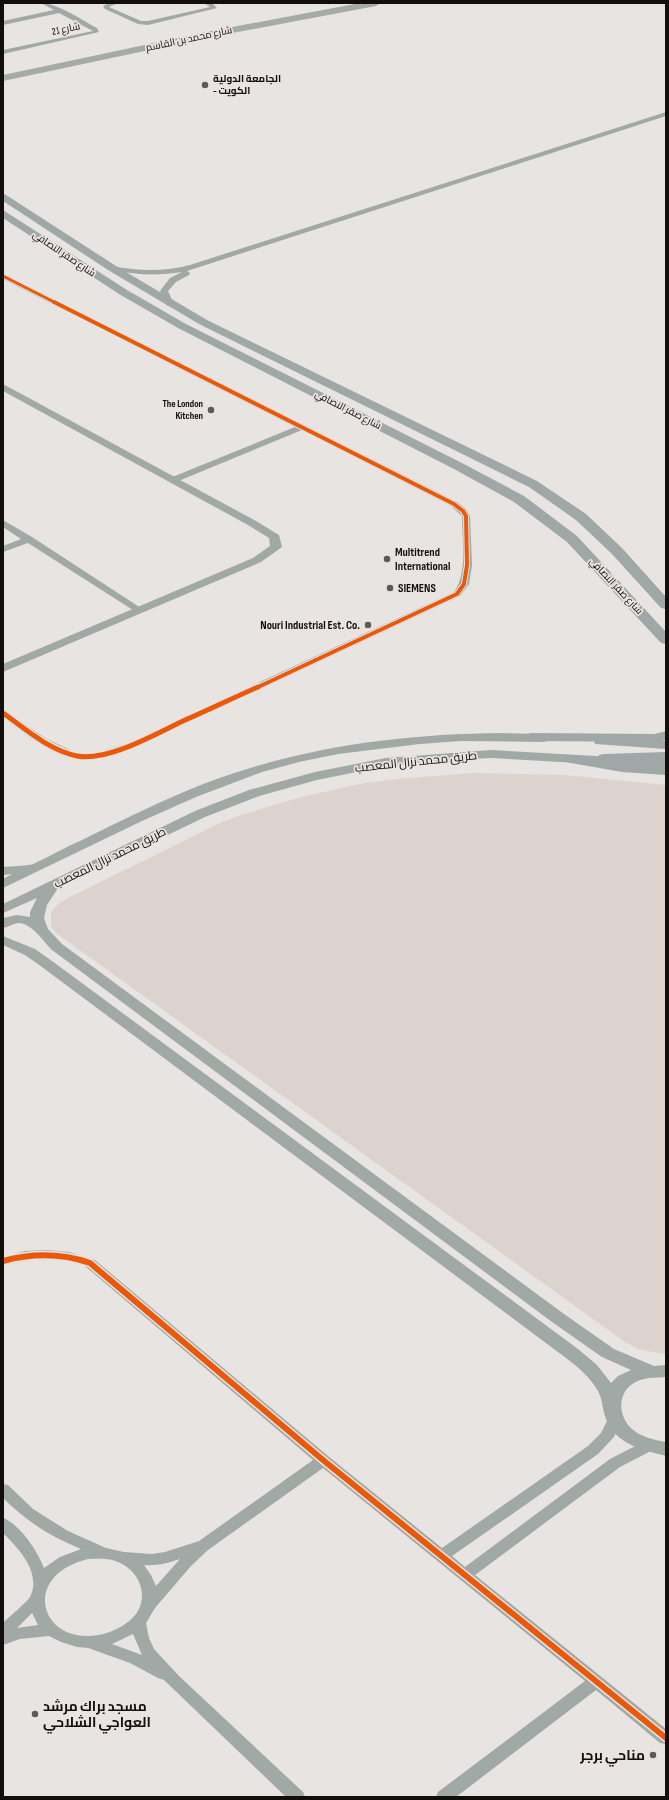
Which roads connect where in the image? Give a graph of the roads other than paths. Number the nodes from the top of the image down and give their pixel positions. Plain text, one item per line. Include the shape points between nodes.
1 (44, 3) edge
2 (115, 3) edge
3 (207, 3) edge
4 (332, 3) edge
5 (376, 3) edge
6 (60, 11) junction
7 (283, 12) junction
8 (3, 23) edge
9 (206, 35) junction
10 (3, 52) edge
11 (5, 76) edge
12 (666, 114) edge
13 (666, 118) edge
14 (3, 196) edge
15 (3, 213) edge
16 (112, 268) junction
17 (4, 277) edge
18 (170, 304) junction
19 (3, 387) edge
20 (302, 427) junction
21 (173, 480) junction
22 (3, 523) edge
23 (29, 539) junction
24 (3, 549) edge
25 (627, 600) junction
26 (666, 605) edge
27 (139, 610) junction
28 (660, 632) edge
29 (666, 640) edge
30 (666, 651) edge
31 (3, 668) edge
32 (3, 713) edge
33 (666, 736) edge
34 (532, 737) junction
35 (666, 745) edge
36 (666, 756) edge
37 (571, 759) junction
38 (666, 764) edge
39 (666, 771) edge
40 (45, 864) junction
41 (3, 871) edge
42 (3, 884) edge
43 (52, 886) junction
44 (3, 909) edge
45 (3, 924) edge
46 (38, 927) junction
47 (3, 940) edge
48 (3, 1261) edge
49 (658, 1371) edge
50 (611, 1400) junction
51 (614, 1421) junction
52 (648, 1446) junction
53 (666, 1449) edge
54 (323, 1460) junction
55 (3, 1489) edge
56 (3, 1524) edge
57 (203, 1546) junction
58 (106, 1553) junction
59 (441, 1556) junction
60 (122, 1557) junction
61 (464, 1575) junction
62 (42, 1582) junction
63 (36, 1600) junction
64 (149, 1604) junction
65 (138, 1623) junction
66 (52, 1630) junction
67 (3, 1632) edge
68 (3, 1639) edge
69 (91, 1643) junction
70 (174, 1680) junction
71 (596, 1682) junction
72 (666, 1738) edge
73 (297, 1797) edge
74 (444, 1797) edge

1 - 6 street, شارع 21
2 - 3 street via 106,8 136,22 148,23 214,8
4 - 7 main road, شارع محمد بن القاسم
5 - 9 main road, شارع محمد بن القاسم
6 - 8 street
6 - 10 street, شارع 21 via 95,29 96,32
7 - 9 main road via 293,14
7 - 11 main road, شارع محمد بن القاسم
9 - 11 main road, شارع محمد بن القاسم
12 - 16 street via 193,267 170,273
13 - 18 street via 186,273 173,280 164,291
14 - 16 main road, شارع صقر النصافي
15 - 25 main road, شارع صقر النصافي via 123,292 182,326 519,499 572,539
16 - 18 main road, شارع صقر النصافي
17 - 20 street
18 - 26 main road, شارع صقر النصافي via 533,484 581,517 617,551
19 - 21 street
20 - 21 street
20 - 32 street via 441,497 463,511 466,516 467,565 464,584 457,594 132,745 102,755 71,755
21 - 27 street via 275,537 276,547 257,560
22 - 23 street
23 - 24 street
23 - 27 street
25 - 28 main road, شارع صقر النصافي
25 - 30 main road
27 - 31 street
28 - 29 main road, شارع صقر النصافي
33 - 34 main road
34 - 35 street, طريق محمد نزال المعصب
34 - 40 street, طريق محمد نزال المعصب via 396,743 321,754 286,763 220,783 185,797
36 - 37 main road
37 - 38 street, طريق محمد نزال المعصب
37 - 39 main road via 622,768
37 - 43 street, طريق محمد نزال المعصب via 498,754 454,756 386,762 315,776 254,793 200,814
40 - 41 street
40 - 42 street, طريق محمد نزال المعصب
43 - 44 street, طريق محمد نزال المعصب
43 - 46 street via 38,909
45 - 46 street via 20,918
46 - 49 street via 57,947 608,1354
47 - 50 street via 30,952 47,964 548,1336 590,1368 606,1387
48 - 54 street via 18,1256 49,1254 65,1255 90,1263
49 - 50 street via 636,1374 624,1381 615,1390
50 - 51 street
51 - 52 street via 627,1436
51 - 59 street via 607,1437 594,1450
52 - 53 street
52 - 61 street via 615,1463
54 - 57 street
54 - 59 street
55 - 58 street via 46,1525
56 - 62 street via 24,1543 35,1561
57 - 60 street via 152,1560
57 - 64 street
58 - 60 street
58 - 62 street via 74,1556 51,1570
59 - 61 street
60 - 64 street via 136,1565 143,1574 150,1593
61 - 71 street
62 - 63 street
63 - 66 street via 43,1621
63 - 67 street
64 - 65 street
65 - 69 street via 125,1634
65 - 70 street via 148,1653
66 - 68 street via 19,1633
66 - 69 street via 63,1637
69 - 70 street via 136,1659
70 - 73 street
71 - 72 street
71 - 74 street

